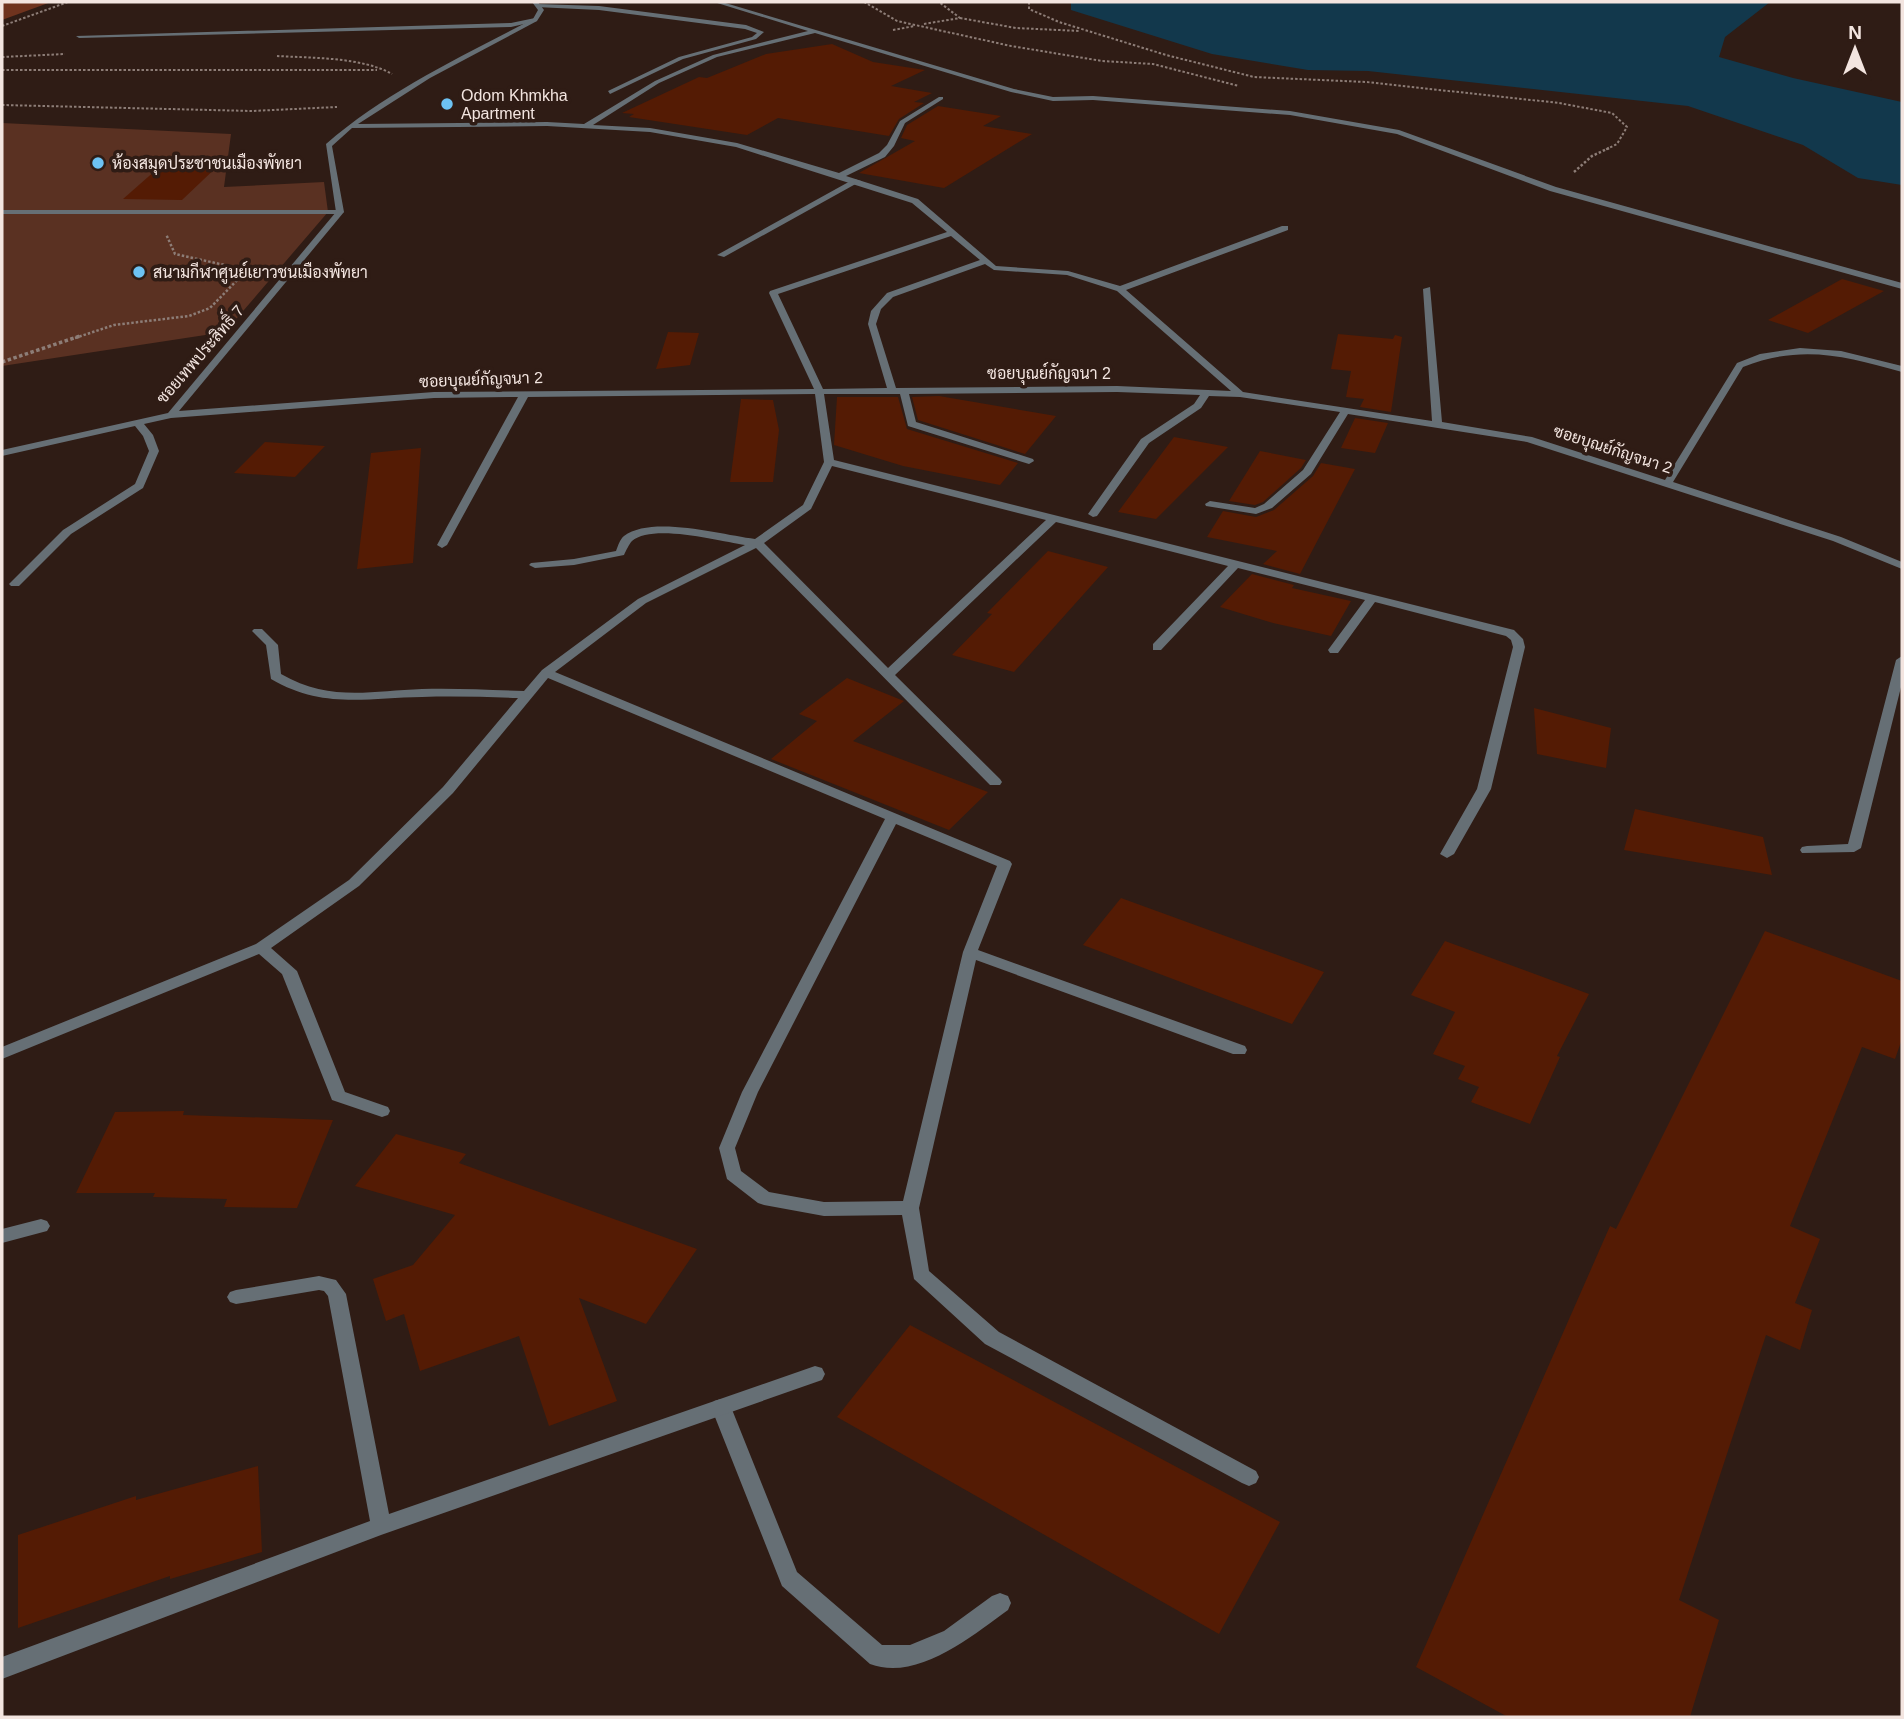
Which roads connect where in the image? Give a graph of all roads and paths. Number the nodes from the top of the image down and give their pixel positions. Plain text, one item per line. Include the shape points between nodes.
1 (68, 2) edge
2 (717, 2) edge
3 (864, 2) edge
4 (939, 2) edge
5 (1029, 2) edge
6 (536, 4) edge
7 (960, 18) junction
8 (535, 20) junction
9 (920, 25) junction
10 (2, 26) edge
11 (818, 31) junction
12 (1087, 31) junction
13 (79, 36) dead end
14 (846, 39) junction
15 (2, 70) edge
16 (388, 76) dead end
17 (1254, 77) junction
18 (1235, 83) junction
19 (1242, 89) dead end
20 (610, 92) dead end
21 (940, 98) dead end
22 (2, 105) edge
23 (347, 106) dead end
24 (349, 125) junction
25 (586, 126) junction
26 (841, 176) junction
27 (857, 181) junction
28 (1553, 189) junction
29 (2, 212) edge
30 (340, 212) junction
31 (158, 214) junction
32 (1285, 228) dead end
33 (952, 233) junction
34 (722, 255) dead end
35 (986, 261) junction
36 (1902, 286) edge
37 (1121, 289) junction
38 (1427, 289) dead end
39 (2, 362) edge
40 (1902, 369) edge
41 (819, 390) junction
42 (892, 390) junction
43 (904, 390) junction
44 (1207, 392) junction
45 (525, 393) junction
46 (1240, 394) junction
47 (1346, 410) junction
48 (172, 415) junction
49 (138, 423) junction
50 (1437, 423) junction
51 (2, 453) edge
52 (1030, 461) dead end
53 (829, 462) junction
54 (1667, 484) junction
55 (1210, 504) dead end
56 (1093, 514) dead end
57 (1054, 518) junction
58 (757, 543) junction
59 (442, 545) dead end
60 (1236, 564) junction
61 (535, 565) dead end
62 (1902, 566) edge
63 (15, 584) dead end
64 (1373, 598) junction
65 (258, 631) dead end
66 (1157, 647) dead end
67 (1334, 650) dead end
68 (1902, 660) edge
69 (547, 673) junction
70 (887, 676) junction
71 (528, 695) junction
72 (995, 782) dead end
73 (892, 817) junction
74 (1807, 850) dead end
75 (1447, 854) dead end
76 (261, 948) junction
77 (970, 952) junction
78 (1240, 1050) dead end
79 (2, 1053) edge
80 (382, 1111) dead end
81 (910, 1208) junction
82 (41, 1226) dead end
83 (2, 1236) edge
84 (236, 1297) dead end
85 (815, 1374) dead end
86 (721, 1407) junction
87 (1249, 1477) dead end
88 (381, 1526) junction
89 (1000, 1603) dead end
90 (2, 1668) edge

1 - 10 path
2 - 11 street
3 - 9 path via 897,20
4 - 7 path
5 - 12 path via 1029,9
6 - 8 street via 541,10
6 - 20 street via 629,11 761,33 681,58
7 - 9 path
7 - 12 path via 1016,28
8 - 13 street via 511,25
8 - 24 street
9 - 14 path
9 - 18 path via 1011,46 1153,64
11 - 14 street
11 - 25 street via 715,56 657,82
12 - 17 path
14 - 28 street via 1053,99 1290,113 1399,132
15 - 16 path via 385,70
17 - 18 path
17 - 28 path via 1366,82 1559,103 1612,113 1627,127 1612,150 1592,156
18 - 19 path
21 - 26 street via 902,122 882,155
22 - 23 path via 251,111
24 - 25 street
24 - 30 street via 328,145
25 - 26 street via 650,130 737,145
26 - 27 street
27 - 33 street via 915,201
27 - 34 street
28 - 36 street
29 - 31 street
30 - 31 street
30 - 48 street, ซอยเทพประสิทธิ์ 7
31 - 39 path via 175,254 247,270 210,308 189,316 114,325
32 - 37 street
33 - 35 street
33 - 41 street via 774,293
35 - 37 street via 994,268 1068,273
35 - 42 street via 890,295 878,305 872,324
37 - 46 street
38 - 50 street
40 - 54 street via 1824,350 1760,355 1740,365
41 - 42 street, ซอยบุณย์กัญจนา 2
41 - 45 street, ซอยบุณย์กัญจนา 2
41 - 53 street
42 - 43 street, ซอยบุณย์กัญจนา 2
43 - 44 street, ซอยบุณย์กัญจนา 2
43 - 52 street via 911,424
44 - 46 street, ซอยบุณย์กัญจนา 2
44 - 56 street via 1198,406 1145,441
45 - 48 street, ซอยบุณย์กัญจนา 2 via 434,395
45 - 59 street
46 - 47 street, ซอยบุณย์กัญจนา 2
47 - 50 street, ซอยบุณย์กัญจนา 2
47 - 55 street via 1307,472 1268,506 1256,511
48 - 49 street, ซอยเทพประสิทธิ์ 7
49 - 51 street, ซอยเทพประสิทธิ์ 7
49 - 63 street via 154,451 139,486 67,532
50 - 54 street, ซอยบุณย์กัญจนา 2 via 1529,439
53 - 57 street
53 - 58 street via 807,507
54 - 62 street, ซอยบุณย์กัญจนา 2 via 1837,539
57 - 60 street
57 - 70 street
58 - 61 street via 647,530 627,539 620,552
58 - 69 street via 642,601
58 - 70 street
60 - 64 street
60 - 66 street
64 - 67 street
64 - 75 street via 1510,633 1517,639 1519,647 1484,789
65 - 71 street via 276,649 275,676 293,688 333,698 453,692
68 - 74 street via 1854,848
69 - 71 street
69 - 73 street
70 - 72 street
71 - 76 street via 448,790 354,883
73 - 77 street via 1004,864
73 - 81 street via 750,1092 727,1148 733,1174 764,1198 824,1209
76 - 79 street
76 - 80 street via 289,971 338,1096
77 - 78 street
77 - 81 street
81 - 87 street via 920,1274 992,1338
82 - 83 street
84 - 88 street via 319,1283 330,1285 337,1294
85 - 86 street
86 - 88 street
86 - 89 street via 789,1579 878,1656 911,1656 952,1638
88 - 90 street

